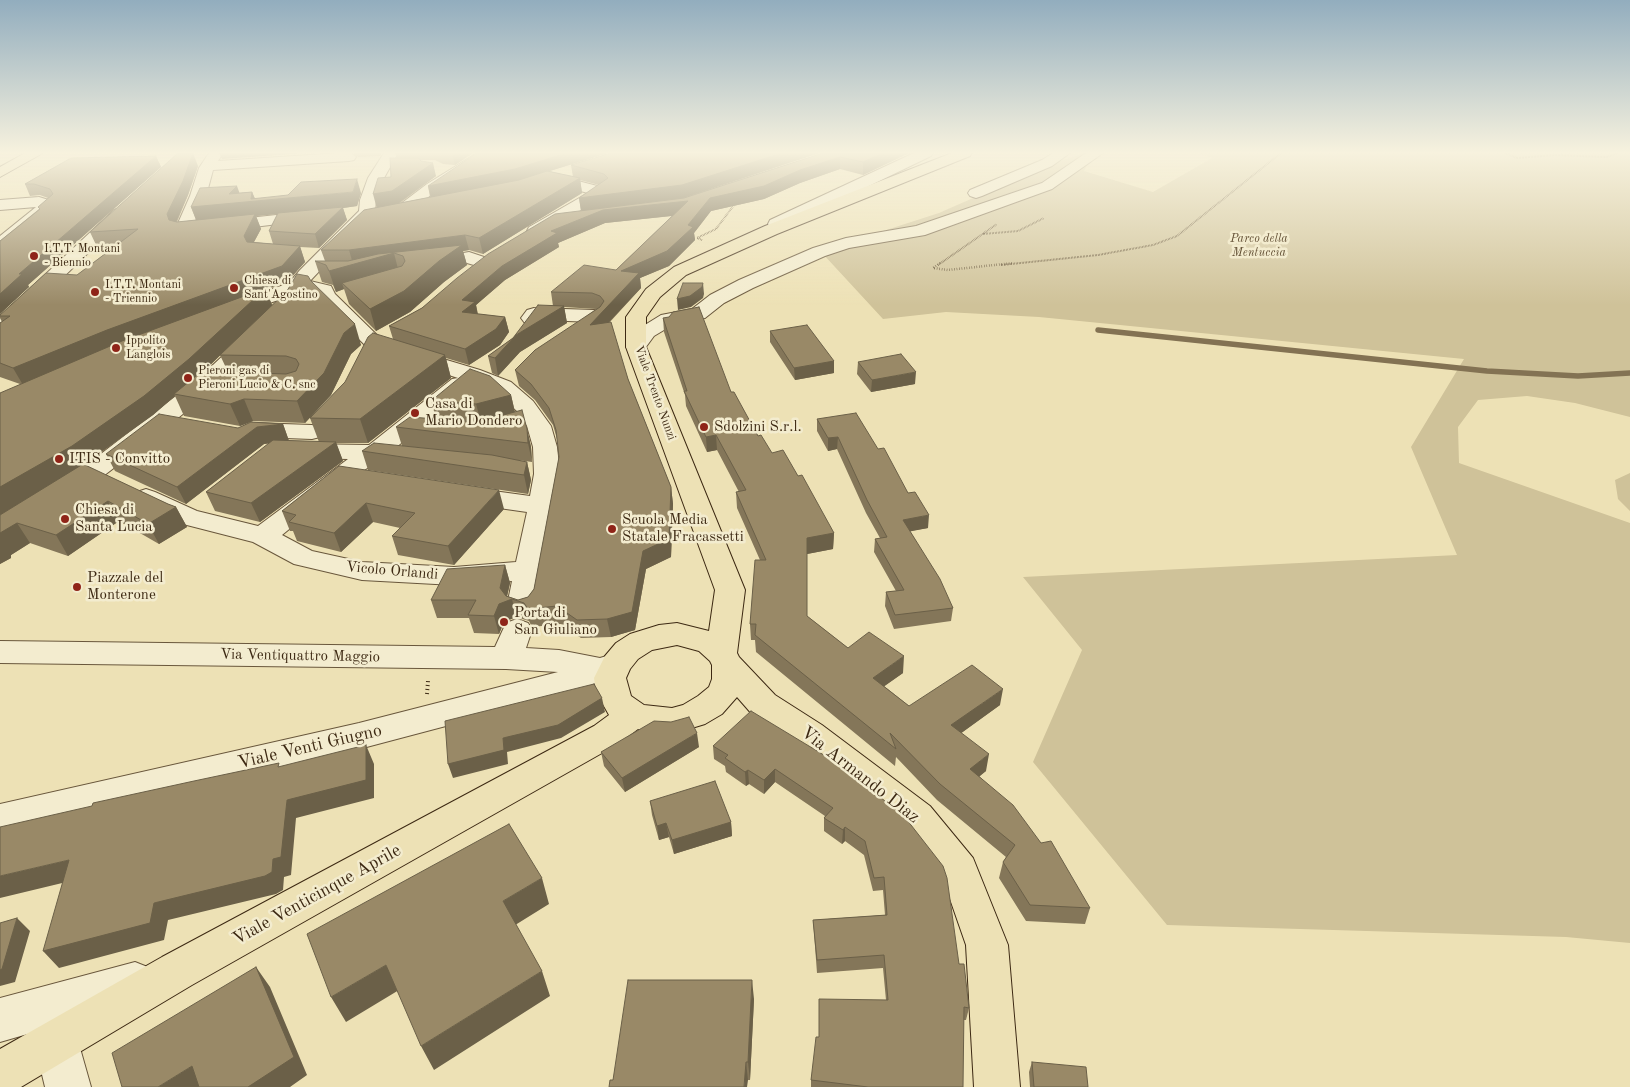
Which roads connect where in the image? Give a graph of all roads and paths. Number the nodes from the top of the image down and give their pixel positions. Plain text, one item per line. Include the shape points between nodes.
1 (45, 204) edge
2 (130, 204) edge
3 (195, 204) edge
4 (364, 204) edge
5 (411, 204) edge
6 (437, 204) edge
7 (582, 204) edge
8 (732, 204) edge
9 (819, 204) edge
10 (837, 204) edge
11 (952, 204) edge
12 (996, 204) edge
13 (1220, 204) edge
14 (400, 212) junction
15 (350, 215) junction
16 (596, 216) edge
17 (1044, 218) dead end
18 (276, 220) junction
19 (997, 224) dead end
20 (544, 225) junction
21 (771, 230) junction
22 (983, 234) junction
23 (268, 236) edge
24 (522, 239) edge
25 (846, 243) junction
26 (0, 244) edge
27 (728, 250) junction
28 (410, 266) edge
29 (301, 272) junction
30 (336, 275) edge
31 (468, 275) edge
32 (215, 317) edge
33 (0, 328) edge
34 (569, 334) edge
35 (518, 336) edge
36 (379, 341) junction
37 (636, 347) junction
38 (494, 360) edge
39 (360, 364) edge
40 (472, 375) junction
41 (206, 384) junction
42 (235, 385) edge
43 (533, 417) junction
44 (507, 424) edge
45 (409, 425) junction
46 (436, 428) edge
47 (259, 449) junction
48 (375, 452) junction
49 (405, 455) edge
50 (522, 470) edge
51 (547, 474) junction
52 (340, 475) junction
53 (110, 480) junction
54 (376, 481) edge
55 (439, 491) edge
56 (211, 499) edge
57 (542, 506) junction
58 (188, 517) junction
59 (0, 529) edge
60 (264, 536) junction
61 (530, 570) junction
62 (730, 590) junction
63 (695, 636) junction
64 (0, 652) edge
65 (506, 658) junction
66 (725, 659) junction
67 (608, 666) junction
68 (763, 704) junction
69 (710, 705) junction
70 (633, 715) junction
71 (0, 820) edge
72 (177, 971) junction
73 (0, 1020) edge
74 (56, 1041) junction
75 (0, 1074) edge
76 (68, 1087) edge
77 (997, 1087) edge

1 - 26 street via 50,205
2 - 33 street
3 - 18 street via 183,230
4 - 15 street
5 - 14 street
6 - 14 street
7 - 20 street
8 - 27 path via 735,206 716,229 697,238
9 - 21 street via 776,224
10 - 21 main road, Viale Trento Nunzi
11 - 25 street
12 - 25 street via 918,231
13 - 22 path via 1177,236 1131,250 948,270 932,268
14 - 15 street
15 - 18 street
15 - 29 street via 324,256
16 - 20 street
17 - 22 path via 1018,231
18 - 23 street
19 - 22 path
20 - 24 street
21 - 27 main road, Viale Trento Nunzi
25 - 37 street via 746,284 698,314 668,319 647,332
27 - 37 main road, Viale Trento Nunzi via 680,271 653,293 636,317
28 - 31 street via 469,257 491,258
29 - 30 street
29 - 32 street
29 - 36 street via 324,290 326,296 340,299
29 - 41 street via 286,306
34 - 35 street via 594,316 534,314
36 - 39 street via 364,355
36 - 40 street via 402,355
37 - 62 main road, Viale Trento Nunzi
38 - 40 street
40 - 43 street via 510,380
40 - 45 street
41 - 42 street
41 - 53 street via 167,430
43 - 44 street
43 - 51 street via 545,447
45 - 46 street
45 - 48 street
47 - 47 street via 244,436 253,430 318,425
47 - 48 street
48 - 49 street
48 - 52 street
50 - 51 street
51 - 57 street
52 - 54 street
52 - 60 street
53 - 58 street, Vicolo Orlandi
53 - 59 street
55 - 57 street
56 - 58 street
57 - 61 street
58 - 60 street, Vicolo Orlandi
60 - 61 street, Vicolo Orlandi via 304,558 362,571 454,576
61 - 65 street
62 - 63 main road
62 - 66 main road, Viale Trento Nunzi
63 - 66 main road via 710,643
63 - 67 main road via 659,636 642,642
64 - 65 street, Via Ventiquattro Maggio
65 - 67 street, Via Ventiquattro Maggio
66 - 68 main road, Via Armando Diaz
66 - 69 main road via 728,679 723,692
67 - 70 main road via 612,692 619,705
67 - 71 street, Viale Venti Giugno via 563,683 360,736
68 - 69 main road
68 - 77 main road, Via Armando Diaz via 810,734 917,817 959,870 987,945
69 - 70 main road via 692,715 672,720 651,720
70 - 72 main road, Viale Venticinque Aprile via 606,735
72 - 73 street
72 - 74 main road, Viale Venticinque Aprile
74 - 75 main road, Viale Venticinque Aprile
74 - 76 street

